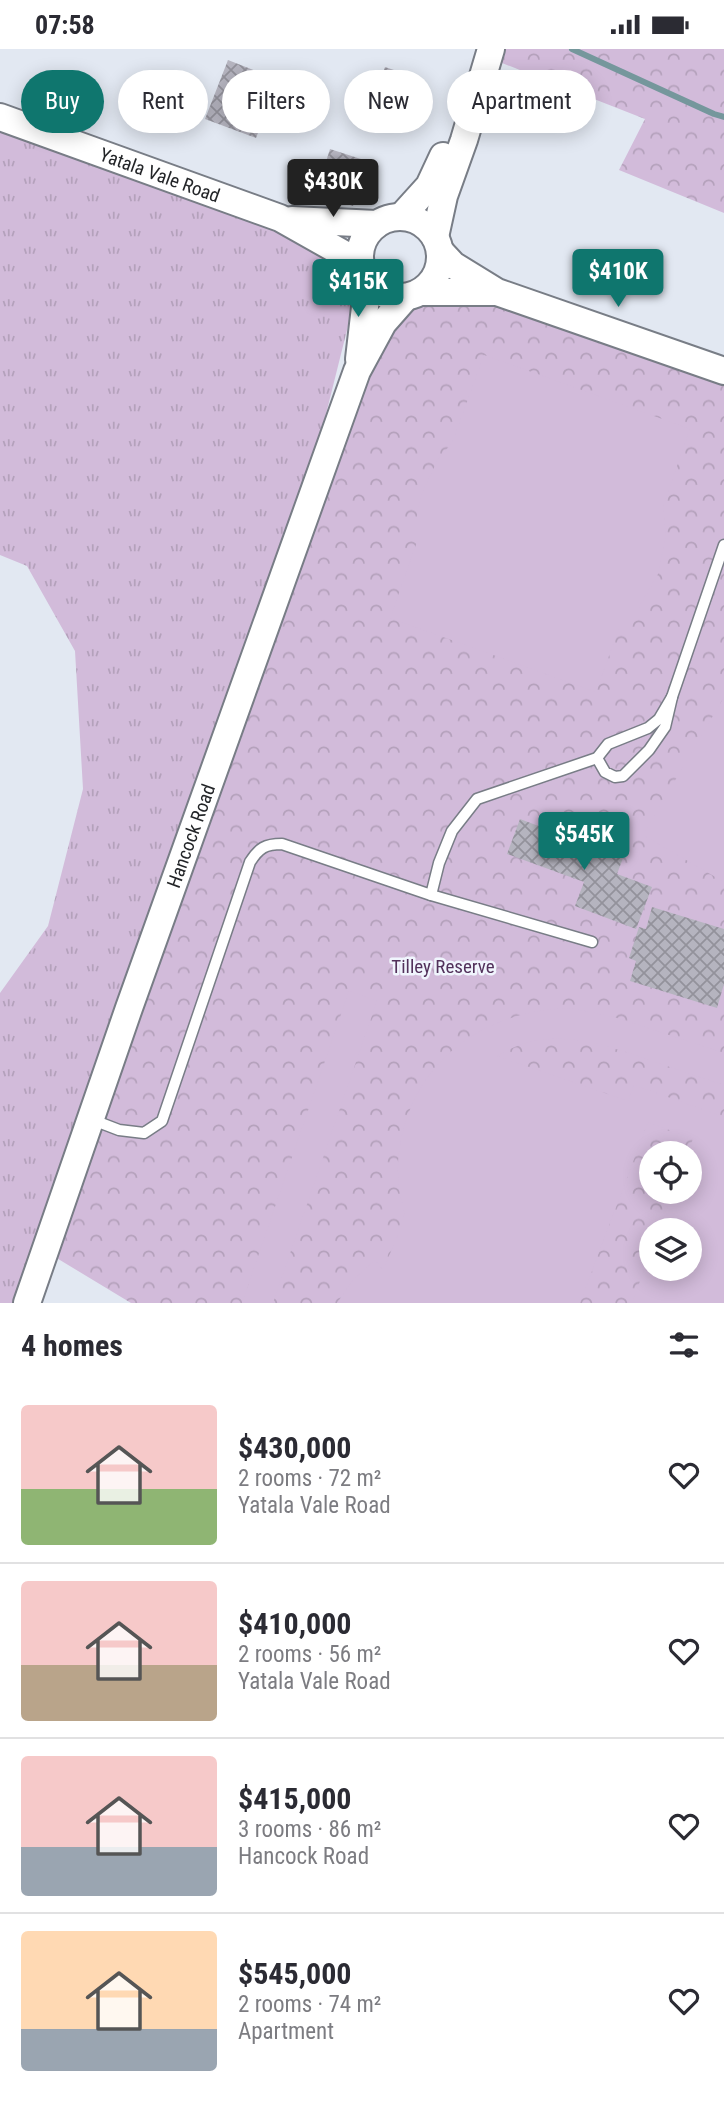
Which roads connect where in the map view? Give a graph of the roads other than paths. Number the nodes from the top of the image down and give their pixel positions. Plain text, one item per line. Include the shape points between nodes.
1 (491, 49) edge
2 (484, 70) edge
3 (0, 117) edge
4 (452, 133) edge
5 (466, 133) edge
6 (280, 218) junction
7 (389, 221) junction
8 (438, 244) junction
9 (364, 272) junction
10 (497, 292) junction
11 (413, 295) junction
12 (357, 371) junction
13 (724, 371) edge
14 (724, 545) edge
15 (672, 697) junction
16 (597, 758) junction
17 (431, 895) junction
18 (592, 942) dead end
19 (92, 1119) junction
20 (27, 1303) edge

1 - 2 main road
3 - 6 main road, Yatala Vale Road
4 - 7 main road via 429,186
5 - 8 main road via 444,196
6 - 7 main road, Yatala Vale Road
6 - 9 main road, Yatala Vale Road
7 - 8 main road via 421,223
7 - 9 main road via 364,239 360,251
8 - 10 main road via 453,265
8 - 11 main road via 436,277
9 - 11 main road via 376,290 387,296
9 - 12 main road, Hancock Road
10 - 11 main road
10 - 13 main road
11 - 12 main road, Hancock Road via 383,323
12 - 19 main road, Hancock Road
14 - 15 lane
15 - 16 lane via 648,728 608,744
15 - 16 lane via 665,727 623,776 605,772
16 - 17 lane via 477,799 452,831
17 - 18 lane
17 - 19 lane via 282,844 258,850 247,869 162,1121 144,1133
19 - 20 main road, Hancock Road

